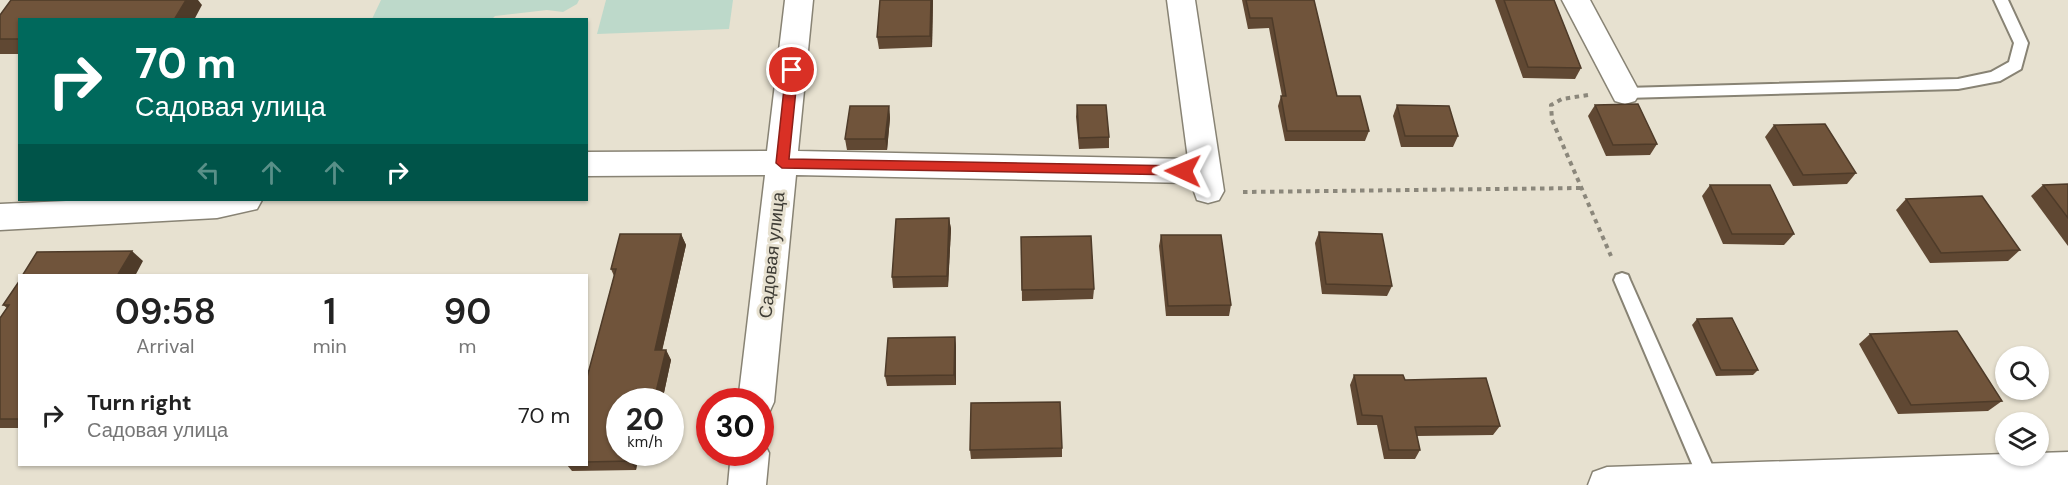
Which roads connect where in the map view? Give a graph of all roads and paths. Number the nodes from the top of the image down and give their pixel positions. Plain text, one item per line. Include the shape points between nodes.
1 (800, 0) edge
2 (1181, 0) edge
3 (1576, 0) edge
4 (2001, 0) edge
5 (1625, 93) junction
6 (782, 163) junction
7 (588, 164) edge
8 (1207, 182) junction
9 (1581, 188) junction
10 (240, 201) edge
11 (0, 217) edge
12 (1622, 280) joint
13 (758, 388) edge
14 (749, 466) edge
15 (2068, 469) edge
16 (1710, 483) edge
17 (747, 485) edge
18 (1608, 485) edge

1 - 6 street, Садовая улица
2 - 8 street
3 - 5 street
4 - 5 lane via 2021,43 2016,65 1995,77 1958,84
5 - 9 path via 1577,95 1551,105 1552,120
6 - 7 street
6 - 8 street
6 - 13 street, Садовая улица
8 - 9 path
9 - 12 path
10 - 11 street
12 - 16 lane
14 - 17 street
15 - 16 street
16 - 18 street

